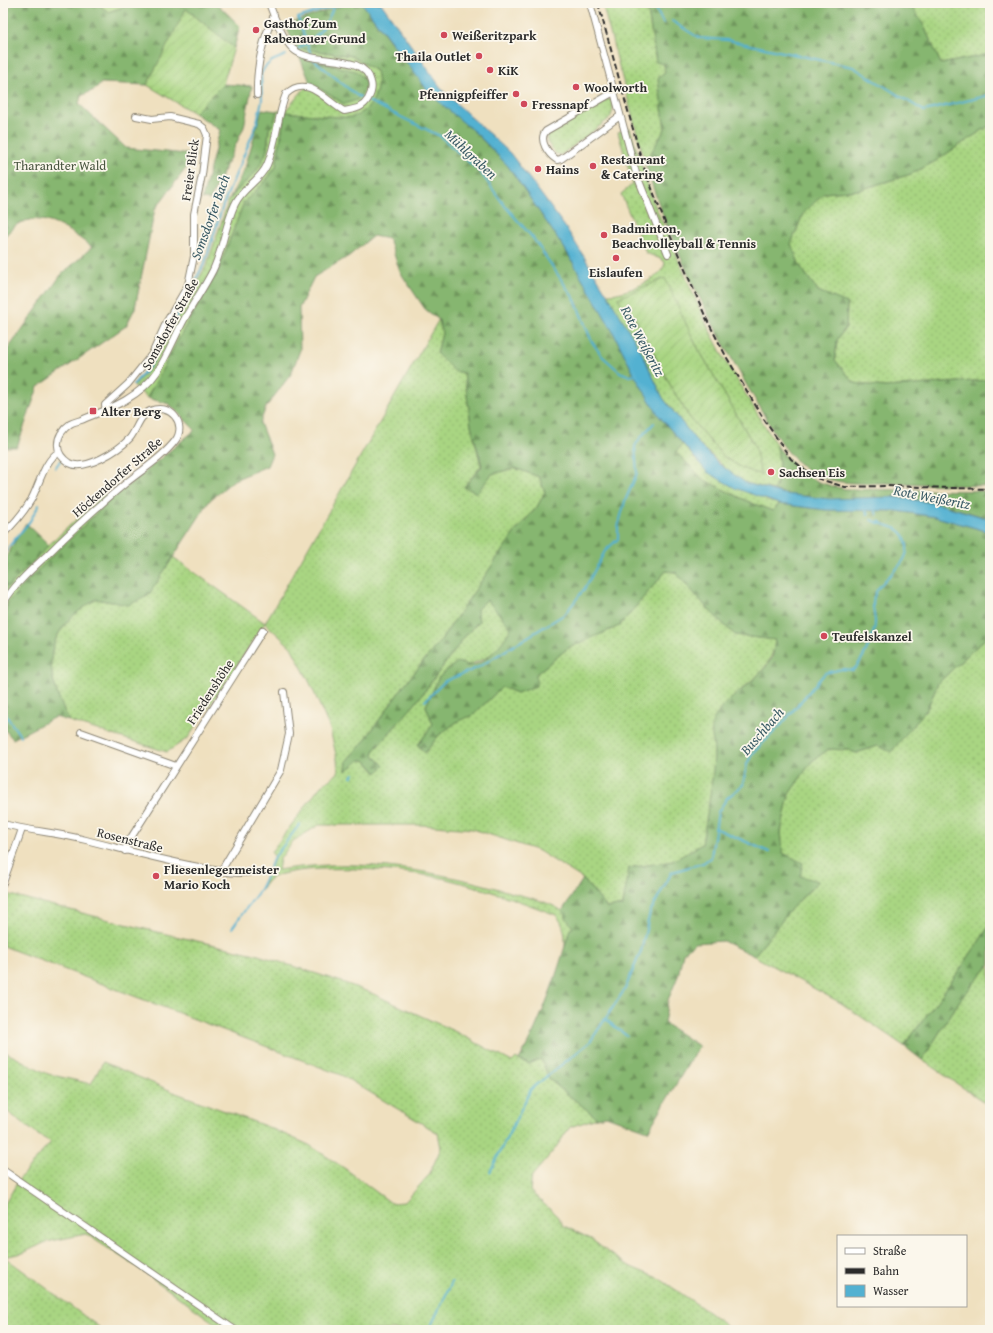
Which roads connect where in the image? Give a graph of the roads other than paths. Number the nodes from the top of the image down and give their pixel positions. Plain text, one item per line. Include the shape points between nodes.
1 (269, 3) edge
2 (590, 3) edge
3 (274, 15) junction
4 (614, 92) junction
5 (257, 95) dead end
6 (136, 116) dead end
7 (620, 116) junction
8 (668, 254) dead end
9 (106, 410) junction
10 (59, 452) junction
11 (3, 534) edge
12 (3, 604) edge
13 (263, 630) dead end
14 (284, 692) dead end
15 (81, 732) dead end
16 (176, 766) junction
17 (3, 824) edge
18 (22, 829) junction
19 (125, 850) junction
20 (221, 871) junction
21 (252, 872) dead end
22 (3, 884) edge
23 (3, 1170) edge
24 (235, 1330) edge

1 - 3 street, Somsdorfer Straße
2 - 4 street
3 - 5 street via 258,59
3 - 9 street, Somsdorfer Straße via 292,48 299,53 352,63 362,68 370,75 371,94 358,108 344,111 318,92 300,85 286,94 267,166 236,201 213,269 157,373 128,399
4 - 7 street
4 - 7 street via 546,131 542,141 557,160
6 - 9 street, Freier Blick via 152,119 170,117 191,122 204,128 207,136 194,214 194,256 188,285 152,354 124,389 105,405
7 - 8 street via 636,174
9 - 10 street via 70,424 57,444
10 - 11 street via 46,466 22,514
10 - 12 street, Höckendorfer Straße via 71,464 88,464 129,439 140,419 148,411 160,408 170,410 178,418 180,428 177,439 168,449 75,527 29,572
13 - 16 street, Friedenshöhe
14 - 20 street via 289,734 281,770
15 - 16 street
16 - 19 street, Friedenshöhe
17 - 18 street, Rosenstraße
18 - 19 street, Rosenstraße via 60,834
18 - 22 street
19 - 20 street, Rosenstraße
20 - 21 street, Rosenstraße via 243,874
23 - 24 street

